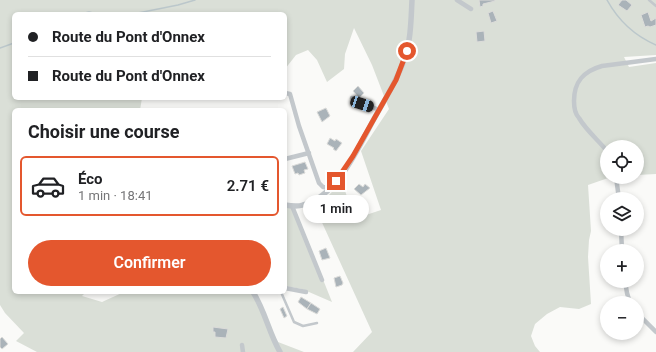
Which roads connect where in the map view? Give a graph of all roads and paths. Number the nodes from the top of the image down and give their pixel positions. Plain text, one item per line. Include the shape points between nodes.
1 (412, 0) edge
2 (458, 0) edge
3 (649, 0) edge
4 (656, 6) edge
5 (471, 9) dead end
6 (656, 59) edge
7 (287, 93) edge
8 (352, 98) dead end
9 (379, 110) junction
10 (600, 142) edge
11 (309, 153) junction
12 (287, 158) edge
13 (330, 188) junction
14 (287, 205) edge
15 (292, 206) junction
16 (322, 280) dead end
17 (287, 288) edge
18 (306, 292) dead end
19 (254, 294) edge
20 (282, 294) edge
21 (644, 320) edge
22 (317, 323) dead end
23 (656, 332) edge
24 (242, 345) dead end
25 (243, 352) edge
26 (280, 352) edge

1 - 9 street via 405,59
2 - 5 street
3 - 4 lane
6 - 10 street via 594,68 577,83 574,104 578,117
7 - 11 street via 290,94
8 - 9 street
9 - 13 street via 342,174
11 - 12 street
11 - 13 street via 319,183
13 - 15 street via 312,202
14 - 15 street
15 - 16 street
17 - 18 street
19 - 26 street
20 - 22 lane via 294,322 303,326
21 - 23 street
24 - 25 street

